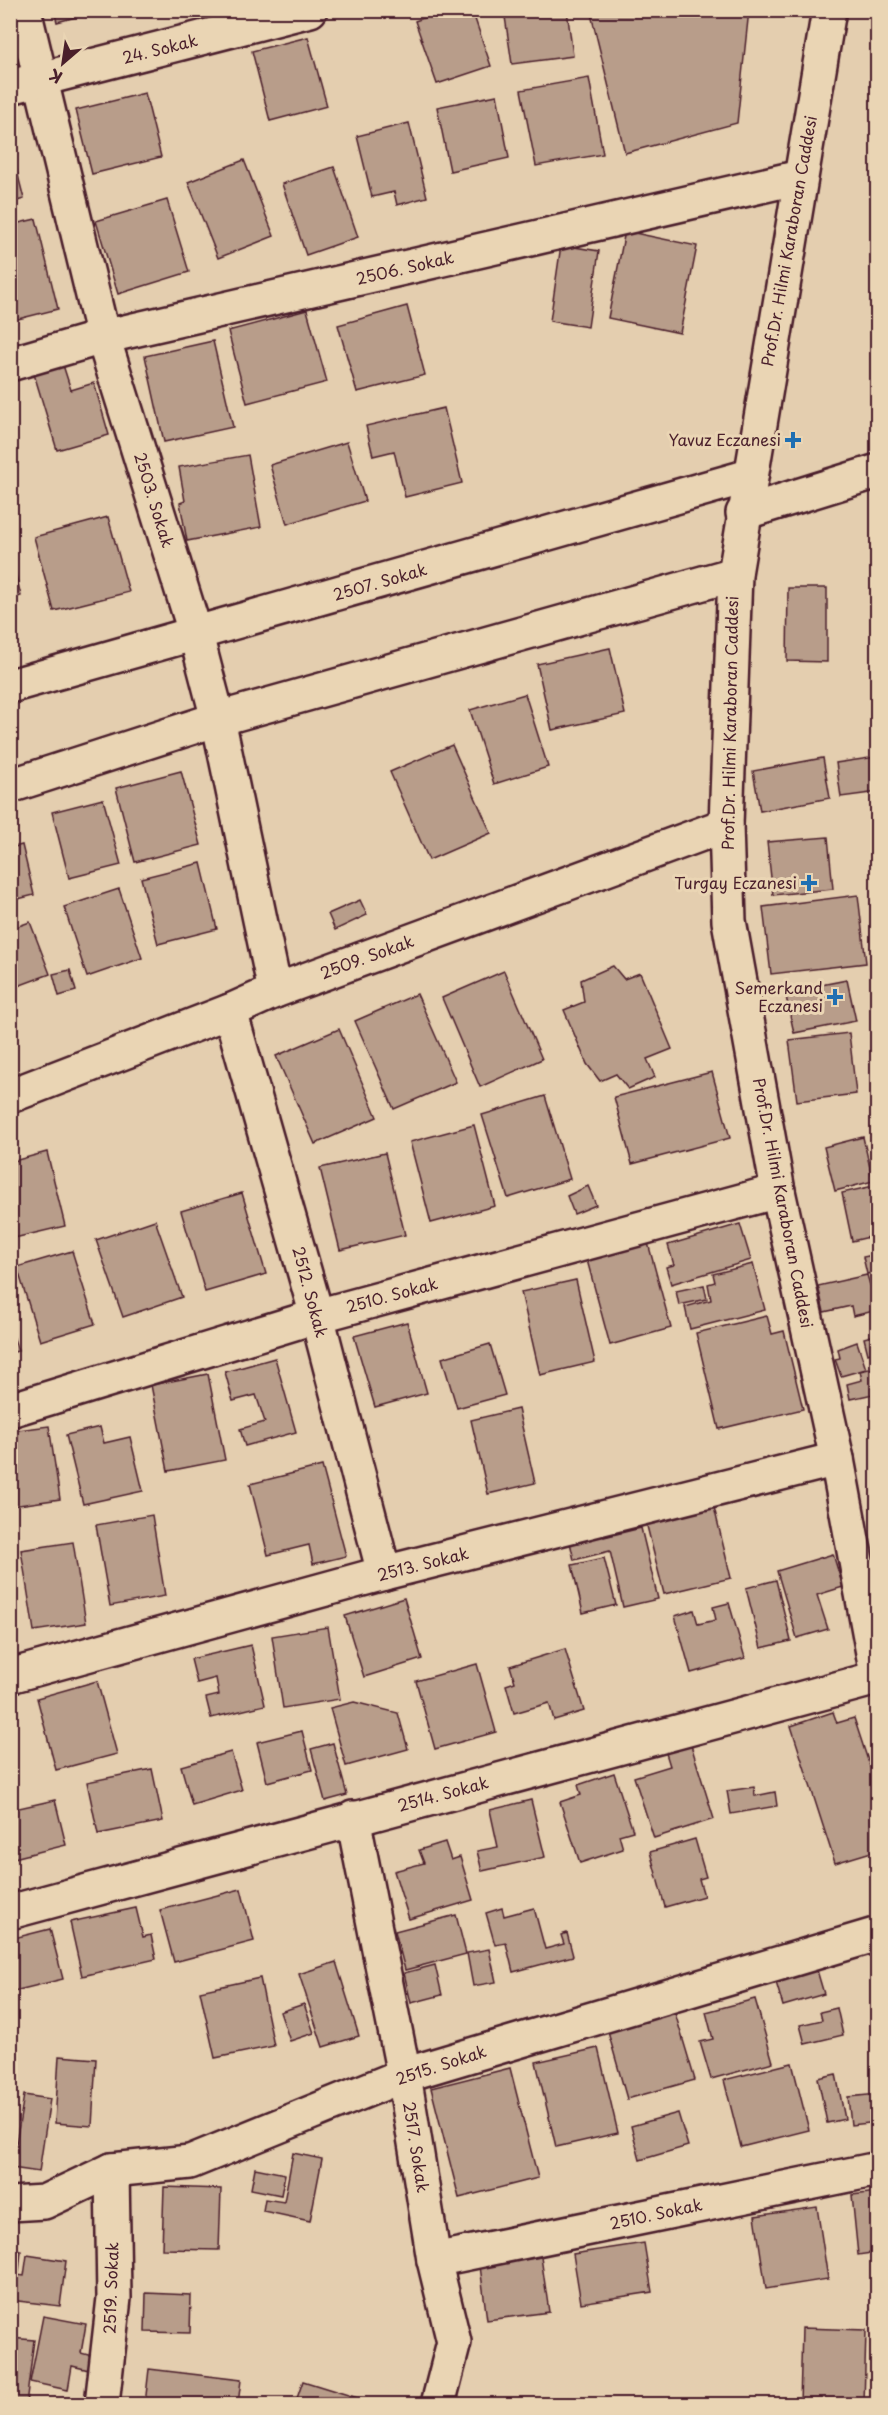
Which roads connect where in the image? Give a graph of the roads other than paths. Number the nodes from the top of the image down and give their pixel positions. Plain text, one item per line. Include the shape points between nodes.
1 (24, 10) edge
2 (310, 10) edge
3 (829, 10) edge
4 (26, 83) edge
5 (800, 177) junction
6 (103, 338) junction
7 (10, 364) edge
8 (878, 471) edge
9 (749, 476) junction
10 (743, 513) junction
11 (735, 574) junction
12 (196, 635) junction
13 (10, 686) edge
14 (218, 719) junction
15 (10, 786) edge
16 (726, 825) junction
17 (275, 991) junction
18 (230, 1011) junction
19 (10, 1096) edge
20 (778, 1191) junction
21 (317, 1316) junction
22 (10, 1410) edge
23 (837, 1459) junction
24 (384, 1573) junction
25 (10, 1676) edge
26 (877, 1679) edge
27 (353, 1818) junction
28 (10, 1912) edge
29 (878, 1934) edge
30 (404, 2075) junction
31 (878, 2169) edge
32 (112, 2170) junction
33 (10, 2204) edge
34 (434, 2260) junction
35 (102, 2404) edge
36 (438, 2404) edge

1 - 4 street, 2503. Sokak
2 - 4 street, 24. Sokak
3 - 5 street, Prof.Dr. Hilmi Karaboran Caddesi
4 - 6 street, 2503. Sokak
5 - 6 street, 2506. Sokak
5 - 9 street, Prof.Dr. Hilmi Karaboran Caddesi
6 - 7 street, 2506. Sokak
6 - 12 street, 2503. Sokak
8 - 10 street
9 - 10 street, Prof.Dr. Hilmi Karaboran Caddesi
9 - 12 street, 2507. Sokak
10 - 11 street, Prof.Dr. Hilmi Karaboran Caddesi
11 - 14 street
11 - 16 street, Prof.Dr. Hilmi Karaboran Caddesi
12 - 13 street, 2507. Sokak
12 - 14 street, 2503. Sokak
14 - 15 street
14 - 17 street, 2503. Sokak
16 - 17 street, 2509. Sokak
16 - 20 street, Prof.Dr. Hilmi Karaboran Caddesi via 729,921
17 - 18 street, 2509. Sokak
18 - 19 street, 2509. Sokak
18 - 21 street, 2512. Sokak
20 - 21 street, 2510. Sokak
20 - 23 street, Prof.Dr. Hilmi Karaboran Caddesi
21 - 22 street, 2510. Sokak
21 - 24 street, 2512. Sokak
23 - 24 street, 2513. Sokak
23 - 26 street, Prof.Dr. Hilmi Karaboran Caddesi
24 - 25 street, 2513. Sokak
26 - 27 street, 2514. Sokak
27 - 28 street, 2514. Sokak
27 - 30 street, 2517. Sokak
29 - 30 street, 2515. Sokak
30 - 32 street, 2515. Sokak via 190,2162
30 - 34 street, 2517. Sokak
31 - 34 street, 2510. Sokak
32 - 33 street, 2515. Sokak via 44,2202
32 - 35 street, 2519. Sokak via 114,2298
34 - 36 street, 2517. Sokak via 454,2342

